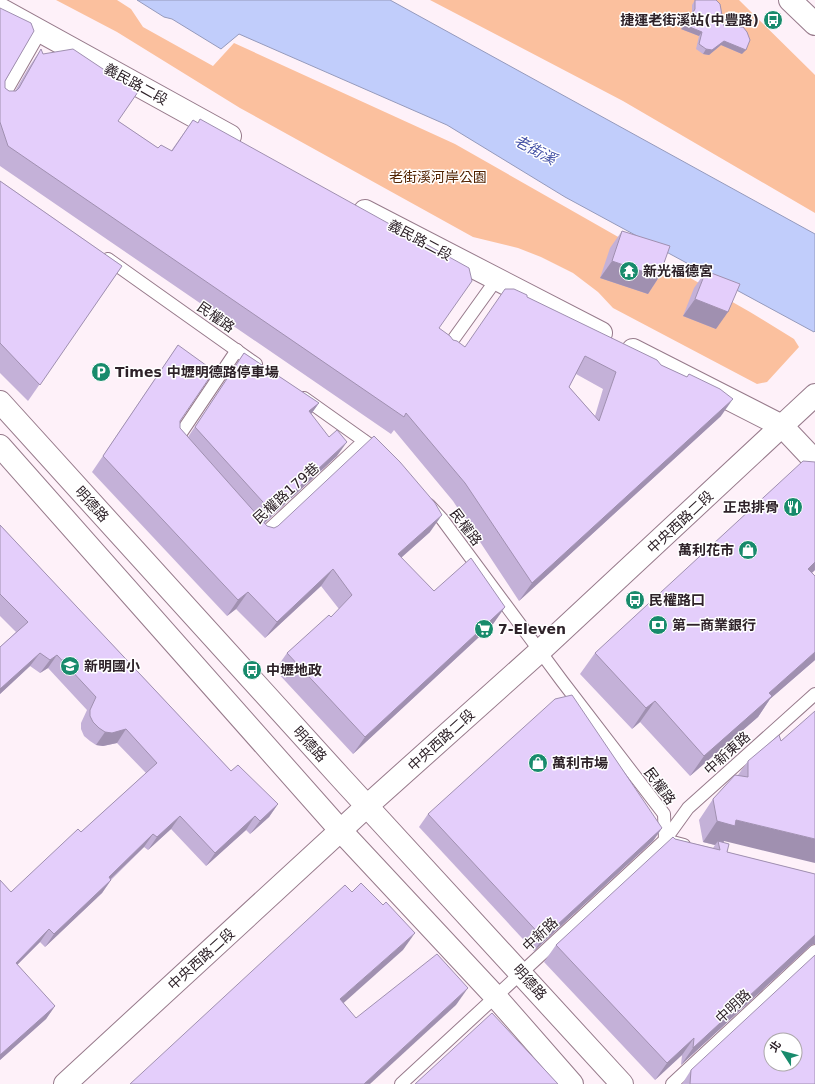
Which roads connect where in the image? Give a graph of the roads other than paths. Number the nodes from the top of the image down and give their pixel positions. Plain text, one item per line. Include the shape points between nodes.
1 (790, 0) edge
2 (0, 9) edge
3 (815, 23) edge
4 (40, 32) junction
5 (0, 102) edge
6 (248, 146) edge
7 (346, 200) edge
8 (96, 250) edge
9 (496, 280) junction
10 (237, 350) junction
11 (444, 352) edge
12 (268, 373) edge
13 (294, 391) edge
14 (815, 395) edge
15 (0, 402) edge
16 (782, 426) junction
17 (364, 441) junction
18 (0, 446) edge
19 (186, 454) edge
20 (386, 458) edge
21 (815, 461) edge
22 (422, 497) edge
23 (250, 525) edge
24 (540, 651) junction
25 (815, 694) edge
26 (367, 806) junction
27 (341, 832) junction
28 (665, 840) junction
29 (695, 848) edge
30 (815, 951) edge
31 (521, 972) junction
32 (495, 996) junction
33 (65, 1084) edge
34 (401, 1084) edge
35 (572, 1084) edge
36 (622, 1084) edge
37 (672, 1084) edge

1 - 3 street
2 - 4 street, 義民路二段
4 - 5 lane
4 - 6 street, 義民路二段
7 - 9 street, 義民路二段
8 - 10 lane, 民權路
9 - 11 lane
9 - 16 street, 義民路二段
10 - 12 lane, 民權路
10 - 19 lane via 175,442
13 - 17 lane
14 - 16 street, 中央西路二段
15 - 26 street, 明德路
16 - 21 street, 義民路二段
16 - 24 street, 中央西路二段
17 - 20 lane
17 - 23 lane, 民權路179巷 via 261,537
18 - 27 street
22 - 24 lane, 民權路 via 442,519
24 - 26 street, 中央西路二段
24 - 28 lane, 民權路 via 664,814
25 - 28 lane, 中新東路 via 688,808
26 - 27 street, 中央西路二段
26 - 31 street, 明德路
27 - 32 street
27 - 33 street, 中央西路二段
28 - 29 lane
28 - 31 lane, 中新路
30 - 37 lane, 中明路
31 - 32 lane, 中新路
31 - 36 street, 明德路
32 - 34 lane, 中新路
32 - 35 street

